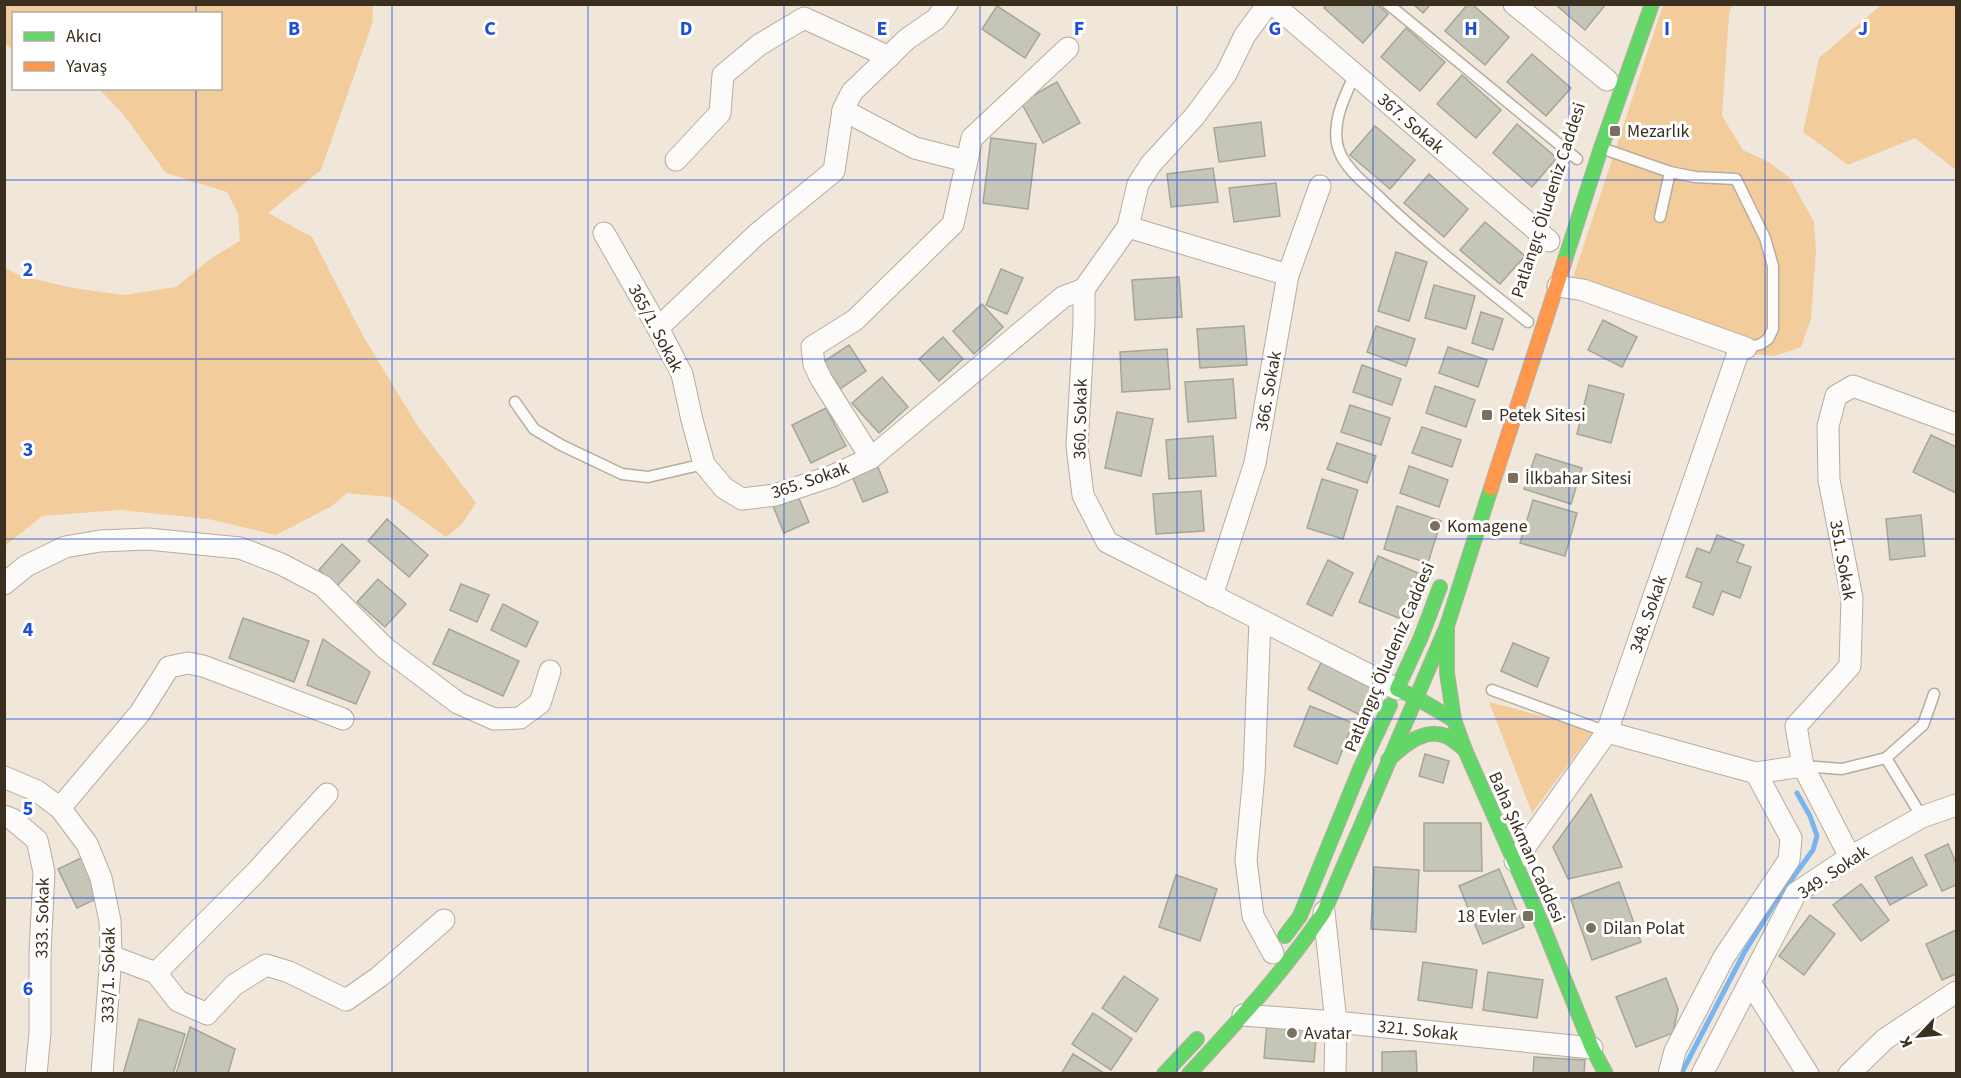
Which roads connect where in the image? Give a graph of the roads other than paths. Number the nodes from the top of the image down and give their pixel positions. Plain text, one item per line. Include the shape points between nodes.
1 (947, 4) edge
2 (1268, 4) edge
3 (1388, 4) edge
4 (1514, 4) edge
5 (1652, 4) edge
6 (1284, 8) edge
7 (1068, 48) dead end
8 (889, 57) junction
9 (1355, 74) junction
10 (1607, 79) dead end
11 (843, 110) junction
12 (1601, 148) junction
13 (1579, 154) joint
14 (676, 160) dead end
15 (966, 162) junction
16 (1670, 172) junction
17 (1571, 175) dead end
18 (1320, 186) dead end
19 (1660, 217) dead end
20 (1128, 227) junction
21 (604, 233) dead end
22 (1550, 240) dead end
23 (1288, 275) junction
24 (1558, 286) junction
25 (1084, 289) junction
26 (1527, 321) dead end
27 (658, 328) junction
28 (1743, 347) junction
29 (515, 402) dead end
30 (1956, 424) edge
31 (871, 458) junction
32 (704, 464) junction
33 (1446, 570) dead end
34 (4, 584) edge
35 (1212, 596) junction
36 (1260, 620) junction
37 (1447, 626) junction
38 (550, 671) dead end
39 (1492, 690) dead end
40 (1406, 692) junction
41 (1934, 694) dead end
42 (343, 719) dead end
43 (1454, 720) junction
44 (1607, 732) junction
45 (1465, 750) junction
46 (1886, 758) junction
47 (1388, 760) junction
48 (1803, 766) junction
49 (1756, 773) junction
50 (4, 777) edge
51 (327, 794) dead end
52 (1956, 805) edge
53 (60, 808) junction
54 (4, 816) edge
55 (1922, 817) junction
56 (1850, 858) junction
57 (1515, 861) junction
58 (1324, 912) junction
59 (444, 920) dead end
60 (111, 956) junction
61 (1269, 957) joint
62 (156, 973) junction
63 (1750, 982) junction
64 (1956, 992) edge
65 (1243, 1015) junction
66 (1335, 1022) junction
67 (1208, 1028) dead end
68 (1592, 1048) junction
69 (36, 1074) edge
70 (102, 1074) edge
71 (1164, 1074) edge
72 (1189, 1074) edge
73 (1335, 1074) edge
74 (1606, 1074) edge
75 (1670, 1074) edge
76 (1702, 1074) edge
77 (1808, 1074) edge
78 (1849, 1074) edge

1 - 8 street via 936,19
2 - 20 street via 1245,35 1226,74 1138,184
3 - 13 lane
4 - 10 street
5 - 12 main road, Patlangıç Öludeniz Caddesi
6 - 9 street, 367. Sokak
7 - 15 street via 972,138
8 - 11 street via 852,92
8 - 14 street via 804,18 759,45 723,75 720,113
9 - 22 street, 367. Sokak
9 - 26 lane via 1341,102 1336,133 1340,153 1356,175 1392,209
11 - 15 street via 915,148
11 - 27 street via 834,171 757,234
12 - 16 lane
12 - 24 main road, Patlangıç Öludeniz Caddesi
13 - 17 main road, Patlangıç Öludeniz Caddesi
15 - 31 street via 953,224 855,320 812,347 821,379
16 - 19 lane
16 - 28 lane via 1736,178 1765,238 1773,266 1773,329 1761,344
18 - 23 street, 366. Sokak
20 - 23 street
20 - 25 street
21 - 27 street, 365/1. Sokak
23 - 35 street, 366. Sokak via 1255,463
24 - 28 street via 1583,290
24 - 37 main road, Patlangıç Öludeniz Caddesi
25 - 31 street, 365. Sokak via 1063,297
25 - 35 street, 360. Sokak via 1077,446 1083,495 1107,542
27 - 32 street, 365/1. Sokak via 682,374
28 - 44 street, 348. Sokak
29 - 32 lane via 534,429 622,474 648,477
30 - 48 street, 351. Sokak via 1853,386 1836,396 1828,426 1829,480 1852,598 1850,666 1796,726
31 - 32 street, 365. Sokak via 775,495 742,499 724,488
33 - 40 main road, Patlangıç Öludeniz Caddesi
34 - 38 street via 26,566 65,547 100,541 148,539 240,548 322,586 385,648 458,703 494,719 520,718 540,703
35 - 36 street, 360. Sokak
36 - 40 street, 360. Sokak
36 - 61 street via 1246,860 1253,916
37 - 40 main road, Patlangıç Öludeniz Caddesi
37 - 43 main road, Baha Şıkman Caddesi via 1447,673
39 - 44 lane
40 - 43 main road
40 - 47 main road, Patlangıç Öludeniz Caddesi
40 - 61 main road, Patlangıç Öludeniz Caddesi via 1360,769 1300,916
41 - 46 lane via 1923,725
42 - 53 street via 203,666 188,663 169,667 140,713
43 - 45 main road, Baha Şıkman Caddesi
44 - 49 street
44 - 57 street, 348. Sokak
45 - 47 main road via 1445,736 1425,735 1410,741
45 - 57 main road, Baha Şıkman Caddesi
46 - 48 lane via 1842,769
46 - 55 lane
47 - 58 main road, Patlangıç Öludeniz Caddesi
48 - 49 street
48 - 56 street, 351. Sokak
49 - 75 street via 1791,838 1789,860 1724,957 1676,1051
50 - 53 street, 333/1. Sokak via 38,791
51 - 62 street
52 - 55 street, 349. Sokak
53 - 60 street, 333/1. Sokak via 87,844 101,878 110,921
54 - 69 street, 333. Sokak via 37,840 44,872
55 - 56 street, 349. Sokak
56 - 63 street, 349. Sokak via 1796,893
57 - 68 main road, Baha Şıkman Caddesi
58 - 65 main road, Patlangıç Öludeniz Caddesi via 1301,947
58 - 66 street
59 - 62 street via 379,977 346,999 266,965 234,985 207,1014 178,1001
60 - 62 street
60 - 70 street, 333/1. Sokak
63 - 76 street, 349. Sokak
63 - 77 street
64 - 78 street via 1886,1039
65 - 66 street, 321. Sokak
65 - 72 main road, Patlangıç Öludeniz Caddesi
66 - 68 street, 321. Sokak
66 - 73 street
67 - 71 main road
68 - 74 main road, Baha Şıkman Caddesi

